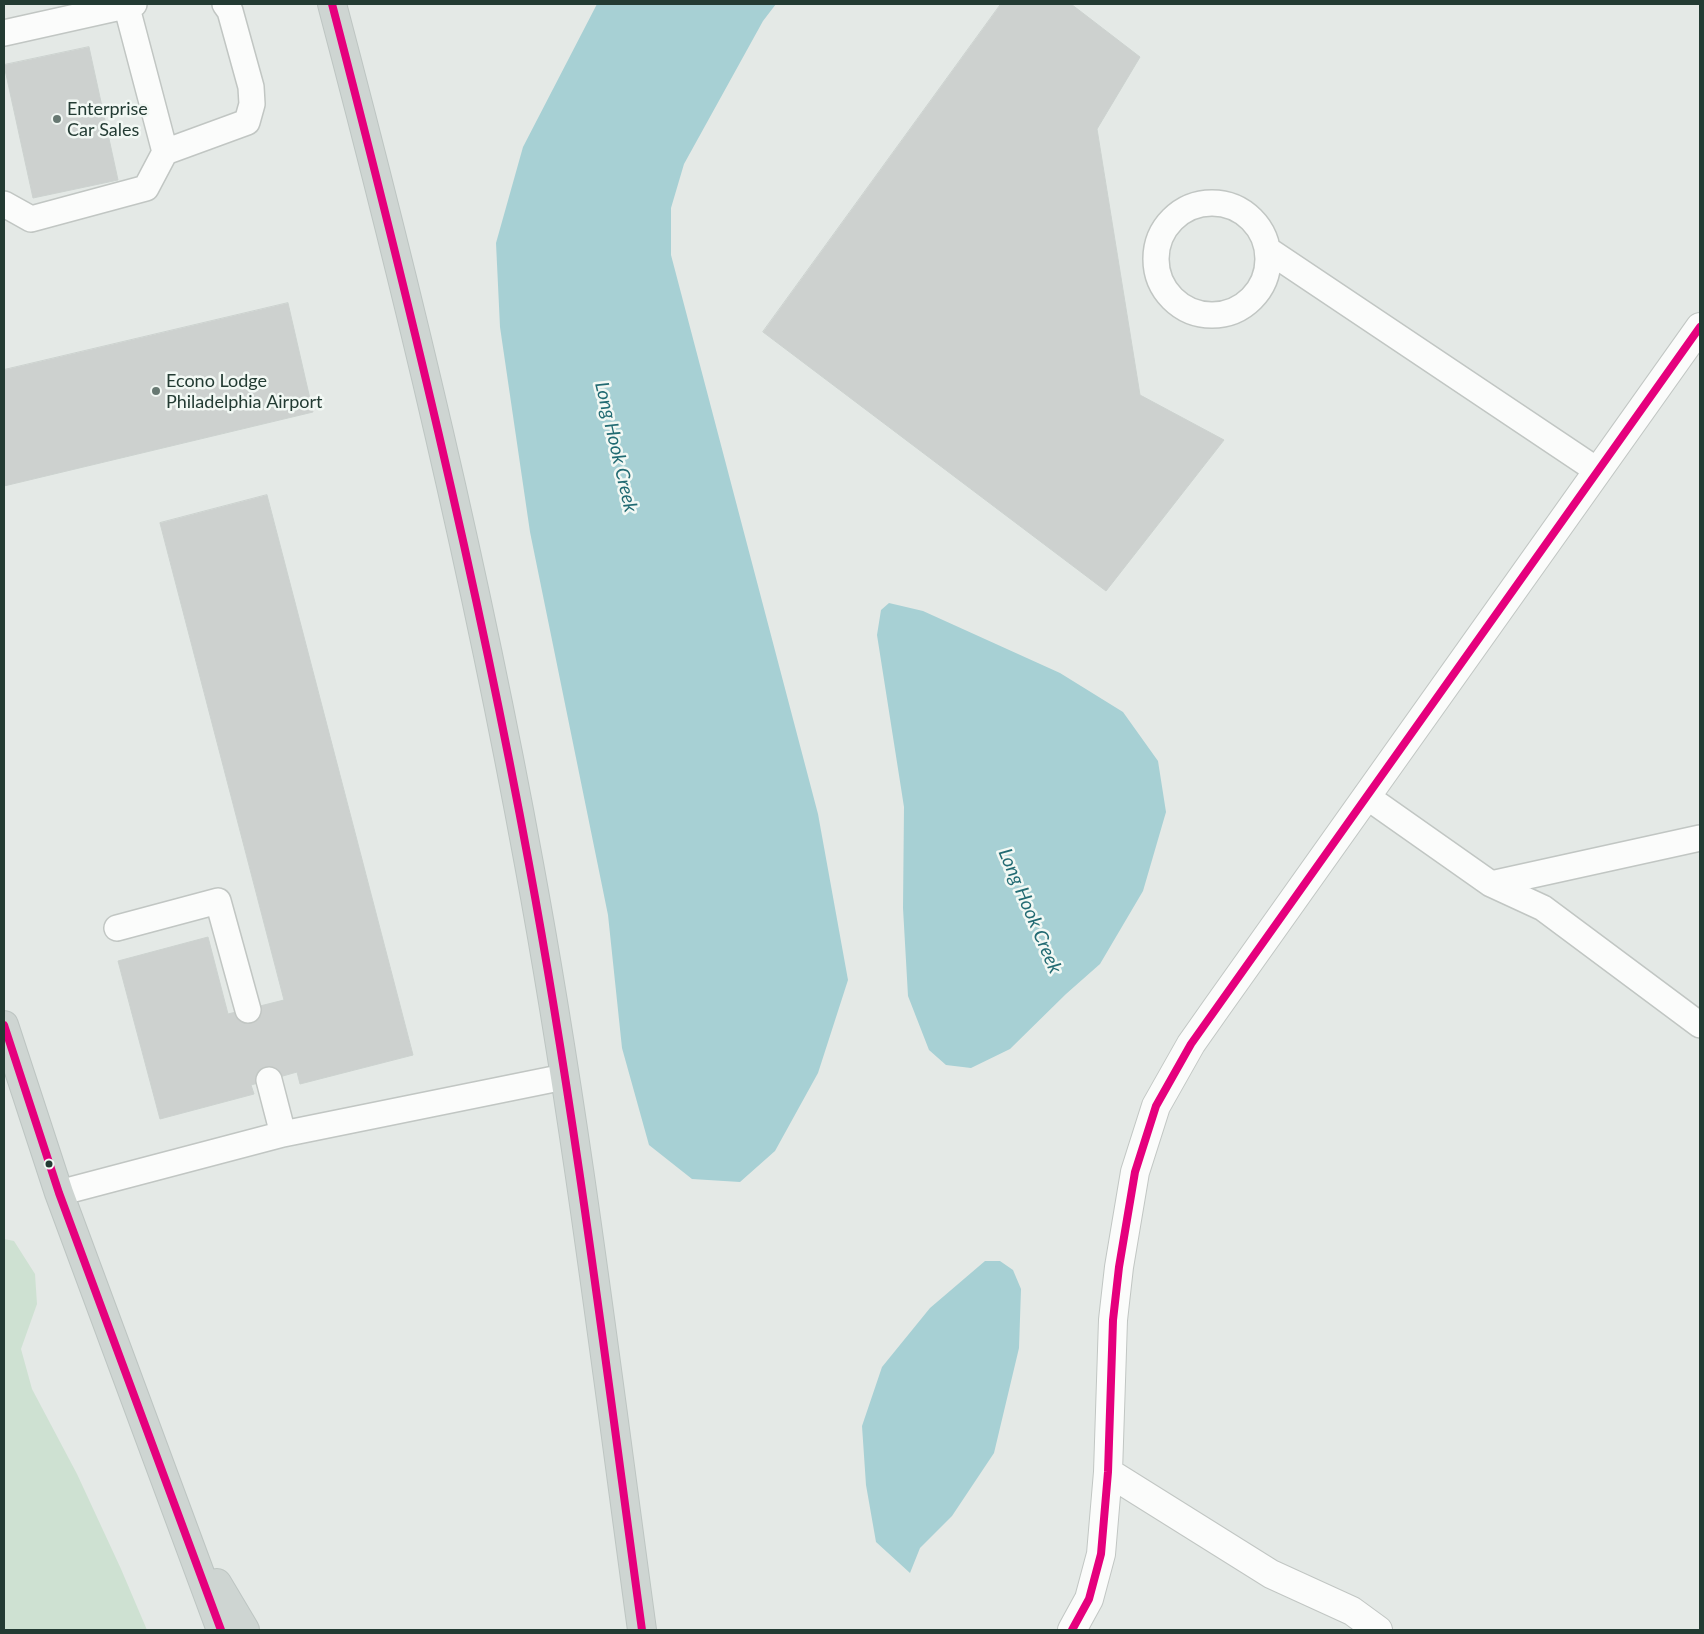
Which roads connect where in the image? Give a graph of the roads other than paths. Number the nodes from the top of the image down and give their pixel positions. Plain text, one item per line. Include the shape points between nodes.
1 (129, 4) edge
2 (225, 4) edge
3 (332, 4) edge
4 (4, 34) edge
5 (165, 152) junction
6 (4, 204) edge
7 (1268, 250) junction
8 (1700, 327) edge
9 (1598, 471) junction
10 (1366, 796) junction
11 (1700, 838) edge
12 (1491, 884) junction
13 (117, 928) dead end
14 (248, 1010) dead end
15 (4, 1025) edge
16 (1700, 1025) edge
17 (564, 1077) junction
18 (268, 1080) dead end
19 (283, 1134) junction
20 (59, 1193) junction
21 (1108, 1472) junction
22 (183, 1526) junction
23 (221, 1630) edge
24 (245, 1630) edge
25 (642, 1630) edge
26 (1072, 1630) edge
27 (1378, 1630) edge

1 - 4 lane
1 - 5 lane
2 - 5 lane via 230,11 251,87 252,104 247,122
3 - 17 main road via 405,285 492,667
5 - 6 lane via 146,188 31,220
7 - 7 lane via 1261,232 1236,208 1219,203 1201,204 1185,210 1171,221 1161,236 1156,253 1157,270 1164,289 1177,303 1194,312 1212,316 1231,312 1248,302 1261,288 1267,270
7 - 9 lane
8 - 9 street
9 - 10 street
10 - 12 lane
10 - 21 street via 1191,1044 1156,1106 1135,1172 1119,1267 1113,1320
11 - 12 lane
12 - 16 lane via 1543,908
13 - 14 lane via 218,901
15 - 20 main road
17 - 19 lane
17 - 25 main road via 601,1318
18 - 19 lane
19 - 20 lane
20 - 22 main road
21 - 26 street via 1099,1563 1090,1599
21 - 27 street via 1271,1574 1352,1611
22 - 23 main road
22 - 24 main road

